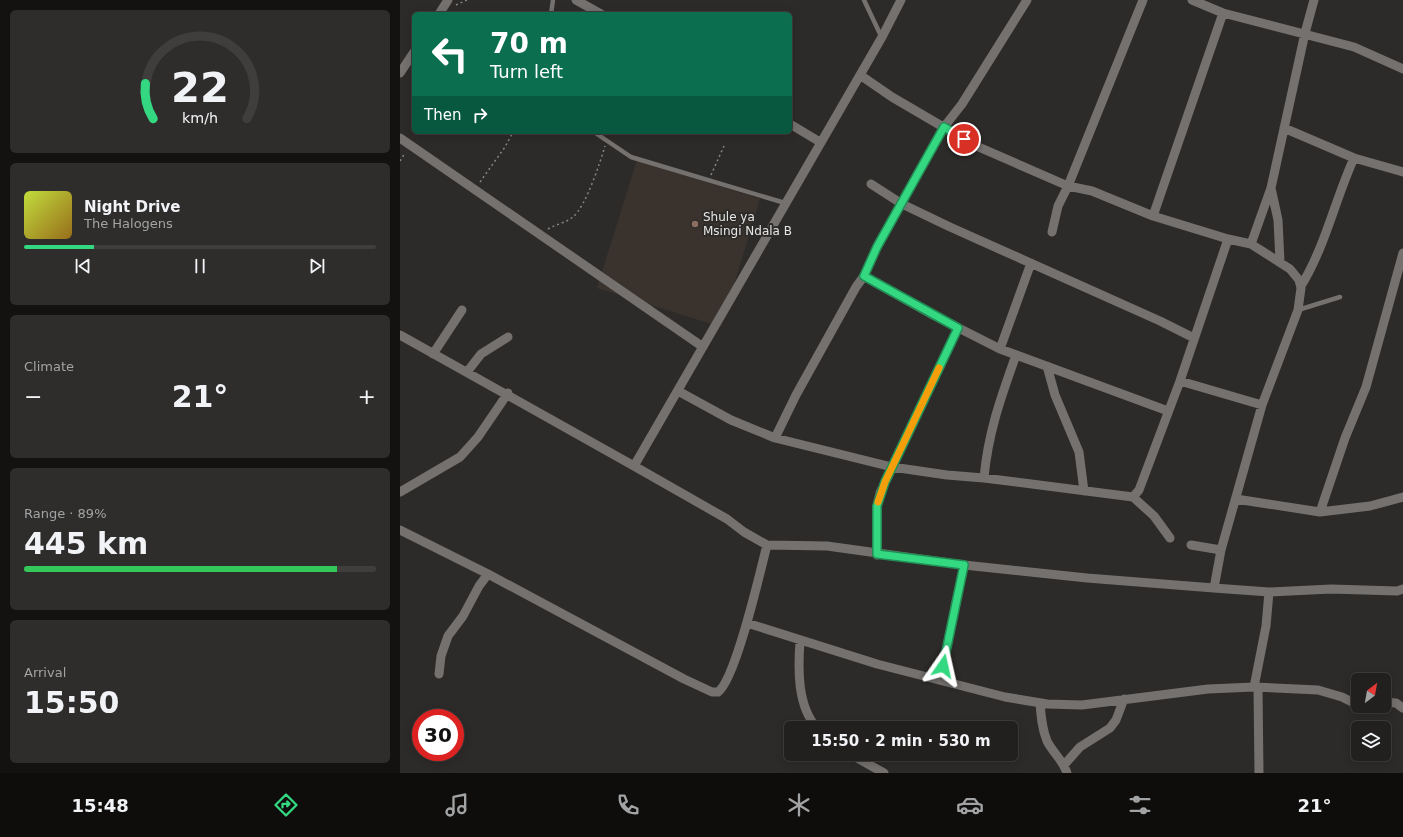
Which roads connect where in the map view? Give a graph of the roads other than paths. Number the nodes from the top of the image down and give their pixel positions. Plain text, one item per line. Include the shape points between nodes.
1 (448, 0) edge
2 (553, 0) edge
3 (576, 0) edge
4 (864, 0) edge
5 (901, 0) edge
6 (1027, 0) edge
7 (1143, 0) edge
8 (1192, 0) edge
9 (1314, 0) edge
10 (440, 12) edge
11 (551, 12) edge
12 (597, 12) edge
13 (1224, 13) junction
14 (1305, 33) junction
15 (882, 37) junction
16 (412, 55) edge
17 (1403, 69) edge
18 (400, 73) edge
19 (860, 74) junction
20 (792, 125) edge
21 (944, 127) junction
22 (1284, 128) junction
23 (597, 134) edge
24 (400, 138) edge
25 (820, 142) junction
26 (1354, 158) junction
27 (1403, 172) edge
28 (871, 184) dead end
29 (1068, 186) junction
30 (1271, 188) junction
31 (785, 203) junction
32 (902, 204) junction
33 (1153, 216) junction
34 (1052, 232) dead end
35 (1228, 239) junction
36 (1252, 244) junction
37 (1403, 253) edge
38 (1280, 262) junction
39 (1031, 263) junction
40 (864, 276) junction
41 (1301, 286) junction
42 (1340, 297) dead end
43 (462, 310) dead end
44 (1298, 310) junction
45 (958, 328) junction
46 (508, 337) dead end
47 (401, 338) edge
48 (1194, 338) junction
49 (703, 347) junction
50 (1000, 350) junction
51 (433, 354) junction
52 (1016, 356) junction
53 (1047, 366) junction
54 (467, 372) junction
55 (1180, 381) junction
56 (678, 391) junction
57 (508, 393) junction
58 (1262, 404) junction
59 (1168, 411) junction
60 (775, 438) junction
61 (634, 466) junction
62 (892, 467) junction
63 (984, 478) junction
64 (1084, 490) junction
65 (400, 492) edge
66 (1133, 497) junction
67 (1403, 497) edge
68 (1236, 500) junction
69 (1320, 512) junction
70 (400, 530) edge
71 (1170, 538) dead end
72 (767, 545) junction
73 (1191, 545) dead end
74 (1221, 550) junction
75 (877, 554) junction
76 (964, 565) junction
77 (488, 574) junction
78 (1214, 588) junction
79 (1403, 589) edge
80 (1269, 592) junction
81 (747, 623) junction
82 (800, 641) junction
83 (439, 674) dead end
84 (940, 680) junction
85 (1256, 687) junction
86 (1124, 699) junction
87 (1351, 702) edge
88 (1040, 703) junction
89 (1391, 703) edge
90 (1403, 708) edge
91 (812, 721) edge
92 (863, 761) edge
93 (1066, 769) edge
94 (884, 773) edge
95 (1259, 773) edge

1 - 10 street
2 - 11 lane
3 - 12 street
4 - 15 lane
5 - 15 street
6 - 21 street via 962,104
7 - 29 street
8 - 13 street
9 - 14 street
13 - 14 street
13 - 33 street
14 - 17 street via 1354,47
14 - 22 street
15 - 19 street
16 - 18 street
19 - 21 street via 892,97
19 - 25 street
20 - 25 street
21 - 29 street via 974,145
21 - 32 street
22 - 26 street
22 - 30 street
23 - 31 lane via 630,157
24 - 49 street
25 - 31 street
26 - 27 street
26 - 41 street via 1315,263
28 - 32 street
29 - 33 street via 1092,192
29 - 34 street via 1058,206
30 - 36 street
30 - 38 street via 1276,202
31 - 49 street
32 - 39 street
32 - 40 street via 877,247
33 - 35 street
35 - 36 street
35 - 48 street
36 - 38 street
37 - 69 street via 1366,387
38 - 41 street via 1290,268
39 - 48 street
39 - 50 street
40 - 45 street
40 - 60 street via 796,395
41 - 44 street
42 - 44 lane
43 - 51 street
44 - 58 street
45 - 50 street
45 - 62 street
46 - 54 street via 480,354
47 - 51 street
48 - 55 street
49 - 56 street
50 - 52 street
51 - 54 street
52 - 53 street
52 - 63 street via 992,423
53 - 59 street
53 - 64 street via 1055,395 1078,448
54 - 57 street
55 - 58 street
55 - 59 street
56 - 60 street via 731,420
56 - 61 street
57 - 61 street
57 - 65 street via 478,437 460,457
58 - 68 street
59 - 66 street via 1139,490
60 - 62 street
61 - 72 street
62 - 63 street
62 - 75 street via 877,506
63 - 64 street
64 - 66 street
66 - 71 street via 1154,516
67 - 69 street via 1370,506
68 - 69 street
68 - 74 street
70 - 77 street
72 - 75 street via 827,546
72 - 81 street
73 - 74 street
74 - 78 street
75 - 76 street
76 - 78 street
76 - 84 street
77 - 81 street via 712,692 718,692 727,682
77 - 83 street via 448,636 441,656
78 - 80 street
79 - 80 street
80 - 85 street
81 - 82 street
82 - 84 street
82 - 91 street via 802,696
84 - 88 street
85 - 86 street via 1208,689
85 - 87 street via 1318,690
85 - 95 street
86 - 88 street via 1082,705
86 - 93 street via 1110,728 1080,747
88 - 93 street via 1047,740
89 - 90 street
92 - 94 street

